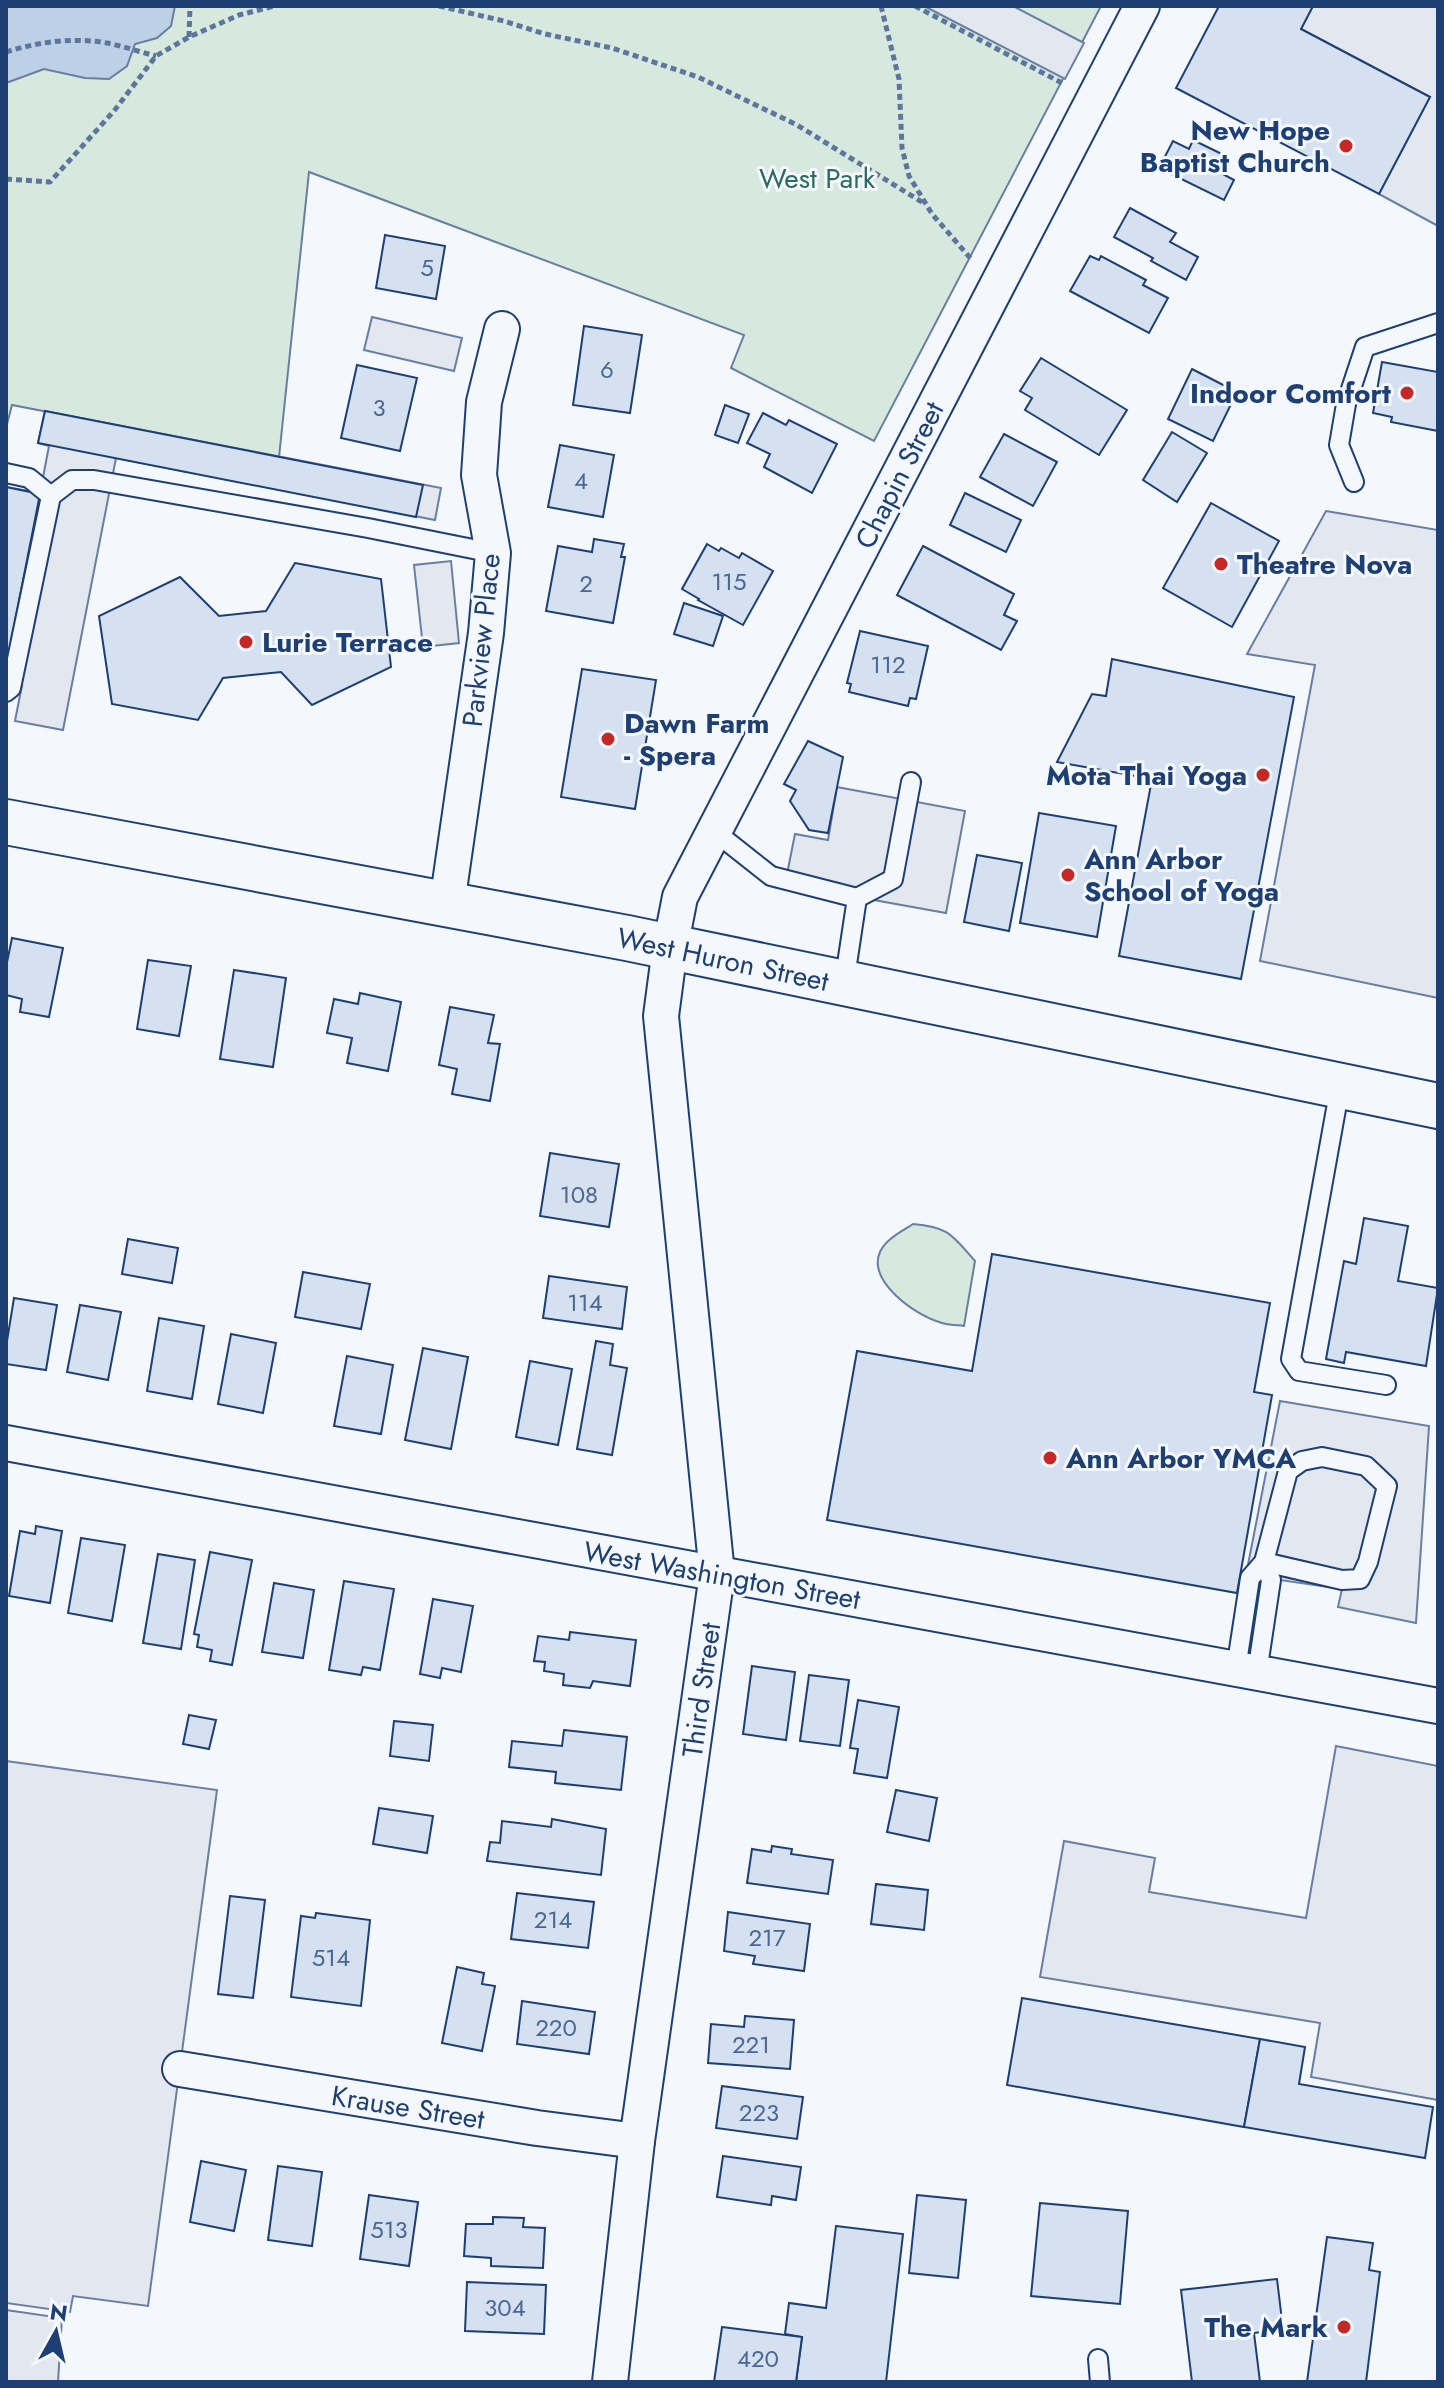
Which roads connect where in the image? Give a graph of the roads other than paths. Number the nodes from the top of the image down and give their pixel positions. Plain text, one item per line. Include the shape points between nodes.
1 (1142, 6) edge
2 (1438, 323) edge
3 (502, 329) dead end
4 (6, 473) edge
5 (1354, 482) dead end
6 (51, 496) junction
7 (493, 553) junction
8 (6, 692) edge
9 (911, 782) dead end
10 (6, 822) edge
11 (714, 831) junction
12 (857, 898) junction
13 (447, 904) junction
14 (670, 948) junction
15 (844, 984) junction
16 (1340, 1087) junction
17 (1438, 1106) edge
18 (1386, 1385) dead end
19 (6, 1443) edge
20 (1264, 1562) junction
21 (717, 1574) junction
22 (1247, 1671) junction
23 (1438, 1706) edge
24 (180, 2069) dead end
25 (637, 2141) junction
26 (1098, 2359) dead end
27 (610, 2382) edge
28 (1100, 2382) edge

1 - 11 street, Chapin Street
2 - 5 lane via 1365,347 1339,445
3 - 7 street, Parkview Place via 484,402 479,475
4 - 6 lane via 29,478
6 - 7 lane via 72,480 94,480
6 - 8 lane
7 - 13 street, Parkview Place via 485,645
9 - 12 lane via 893,879
10 - 13 main road, West Huron Street
11 - 12 lane via 771,876
11 - 14 street, Chapin Street via 680,897
12 - 15 lane
13 - 14 main road, West Huron Street
14 - 15 main road, West Huron Street
14 - 21 street, Third Street via 661,1016
15 - 16 main road, West Huron Street
16 - 17 main road, West Huron Street
16 - 18 lane via 1291,1359 1299,1371
19 - 21 street, West Washington Street
20 - 20 lane via 1288,1471 1302,1461 1322,1457 1366,1466 1387,1486 1360,1579 1342,1580
20 - 22 lane via 1271,1580
21 - 22 street, West Washington Street
21 - 25 street, Third Street
22 - 23 street, West Washington Street
24 - 25 street, Krause Street
25 - 27 street, Third Street
26 - 28 lane

